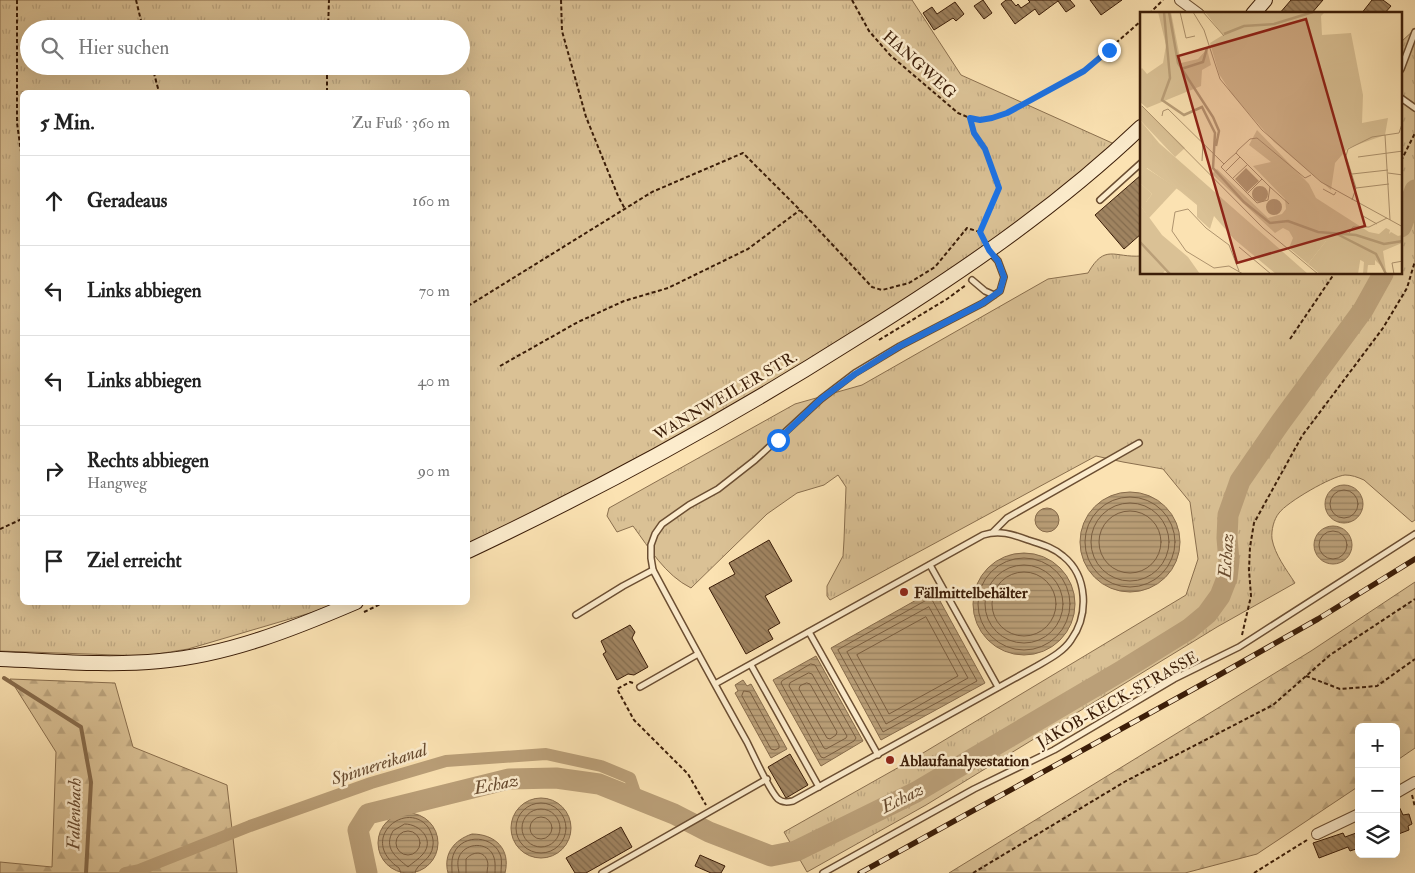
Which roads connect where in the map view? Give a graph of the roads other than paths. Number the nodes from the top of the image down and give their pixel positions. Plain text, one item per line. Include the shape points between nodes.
1 (1180, 0) edge
2 (1265, 0) edge
3 (1196, 12) edge
4 (1255, 12) edge
5 (1415, 32) edge
6 (1402, 66) edge
7 (1402, 99) edge
8 (1415, 108) edge
9 (1140, 128) edge
10 (1140, 163) edge
11 (1100, 200) dead end
12 (989, 250) junction
13 (972, 280) dead end
14 (994, 296) junction
15 (1138, 443) dead end
16 (992, 532) junction
17 (1415, 534) edge
18 (470, 551) edge
19 (930, 566) junction
20 (653, 570) junction
21 (349, 605) edge
22 (576, 615) dead end
23 (809, 632) junction
24 (698, 654) junction
25 (4, 659) edge
26 (751, 665) junction
27 (715, 684) junction
28 (640, 687) road end
29 (998, 687) junction
30 (878, 755) junction
31 (767, 779) junction
32 (1415, 782) edge
33 (819, 787) junction
34 (1400, 791) edge
35 (1355, 816) edge
36 (1317, 834) road end
37 (602, 873) edge
38 (823, 873) edge

1 - 3 street
2 - 4 main road
5 - 6 lane
7 - 8 lane
9 - 12 main road, WANNWEILER STR. via 1055,201
10 - 11 lane
12 - 14 lane via 998,261 1004,277 1000,291
12 - 18 main road, WANNWEILER STR. via 888,318 743,407 566,504
13 - 14 lane
14 - 20 lane via 855,374 821,399 737,475 662,524 651,545
15 - 16 lane via 1007,518
16 - 19 lane
16 - 29 lane via 1028,540 1064,556 1077,575 1084,602 1079,626 1057,654
17 - 38 lane, JAKOB-KECK-STRASSE via 1239,646 1174,679 1054,750 974,789
19 - 23 lane
19 - 29 lane
20 - 22 lane
20 - 24 lane
21 - 25 main road via 255,641 181,658 99,663
23 - 26 lane
23 - 30 lane
24 - 27 lane
24 - 28 lane
26 - 27 lane
26 - 33 lane
27 - 31 lane
29 - 30 lane
30 - 33 lane
31 - 33 lane via 778,798 787,803
31 - 37 lane
32 - 34 street
35 - 36 street

